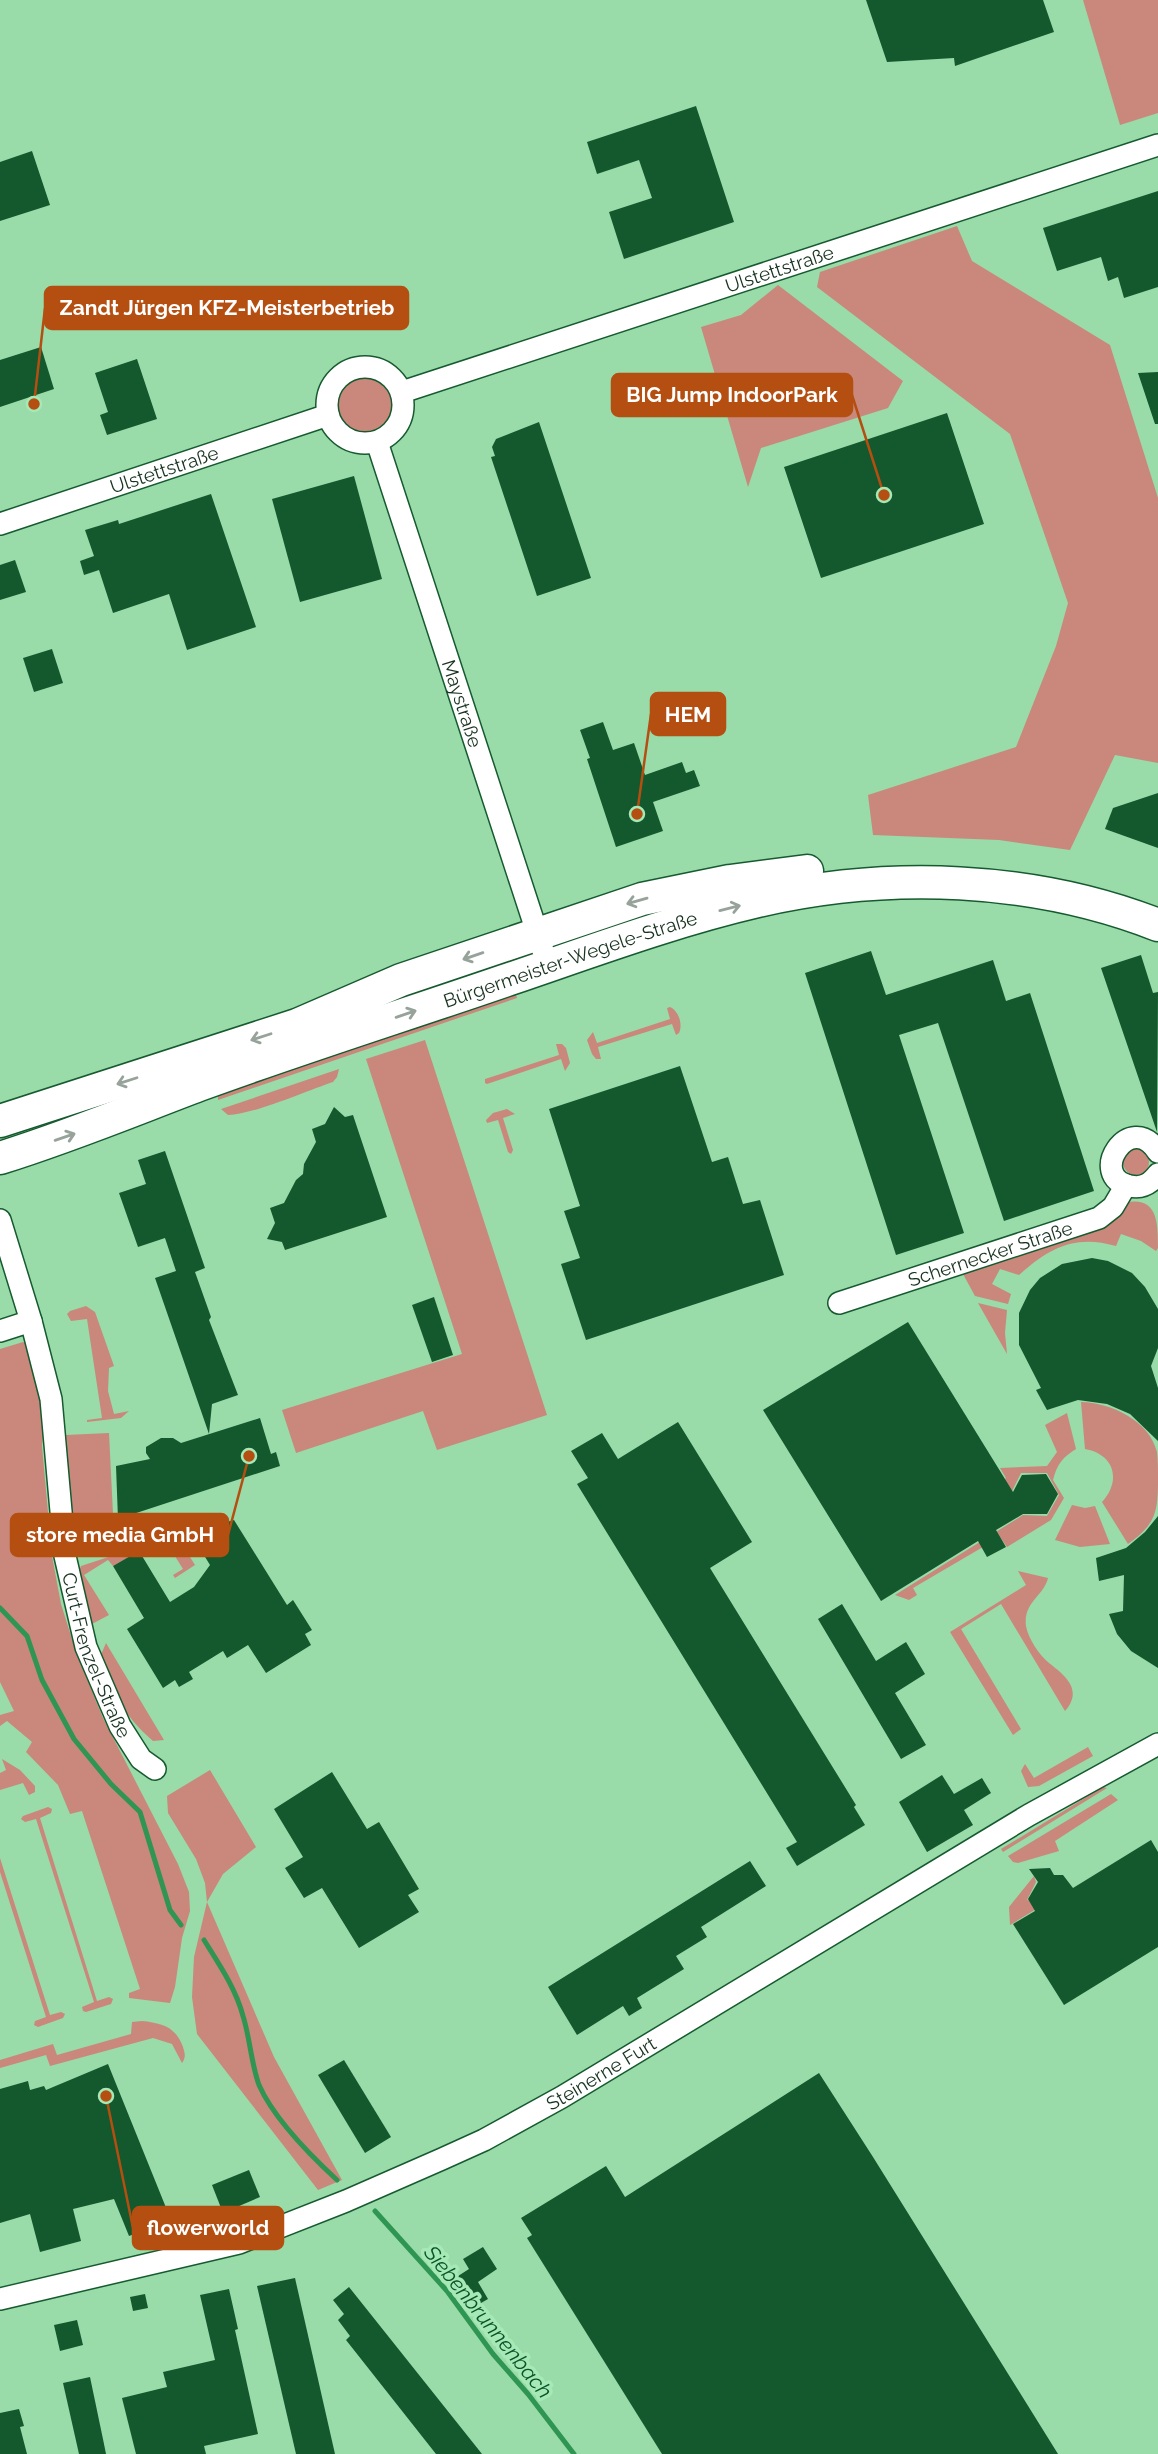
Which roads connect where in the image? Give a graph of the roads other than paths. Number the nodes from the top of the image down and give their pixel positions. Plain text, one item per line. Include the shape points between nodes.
1 (1158, 145) edge
2 (402, 392) junction
3 (328, 415) junction
4 (377, 442) junction
5 (0, 524) edge
6 (1158, 901) edge
7 (1158, 925) edge
8 (538, 934) junction
9 (548, 966) junction
10 (0, 1121) edge
11 (1158, 1152) edge
12 (0, 1158) edge
13 (1156, 1180) edge
14 (1126, 1185) junction
15 (0, 1220) edge
16 (839, 1303) dead end
17 (31, 1321) junction
18 (0, 1331) edge
19 (1158, 1744) edge
20 (155, 1769) dead end
21 (0, 2299) edge

1 - 2 street, Ulstettstraße
2 - 3 street via 385,372 373,367 347,370 330,389
2 - 4 street via 404,404 397,427
3 - 4 street via 347,439
3 - 5 street, Ulstettstraße
4 - 8 street, Maystraße
6 -> 8 main road, Bürgermeister-Wegele-Straße via 1021,870 951,863 865,865 697,887 642,899
9 -> 7 main road, Bürgermeister-Wegele-Straße via 712,912 860,885 1003,887 1102,906
8 - 9 street, Maystraße
8 -> 10 main road, Bürgermeister-Wegele-Straße via 401,981 298,1025
12 -> 9 main road, Bürgermeister-Wegele-Straße
11 - 14 street via 1145,1140 1121,1143 1113,1155 1112,1169
13 - 14 street via 1140,1187
14 - 16 street, Schernecker Straße via 1113,1208 1099,1218
15 - 17 street, Curt-Frenzel-Straße
17 - 18 street
17 - 20 street, Curt-Frenzel-Straße via 51,1399 65,1556 86,1647 120,1726 141,1759
19 - 21 street, Steinerne Furt via 1029,1815 562,2097 473,2144 239,2243

